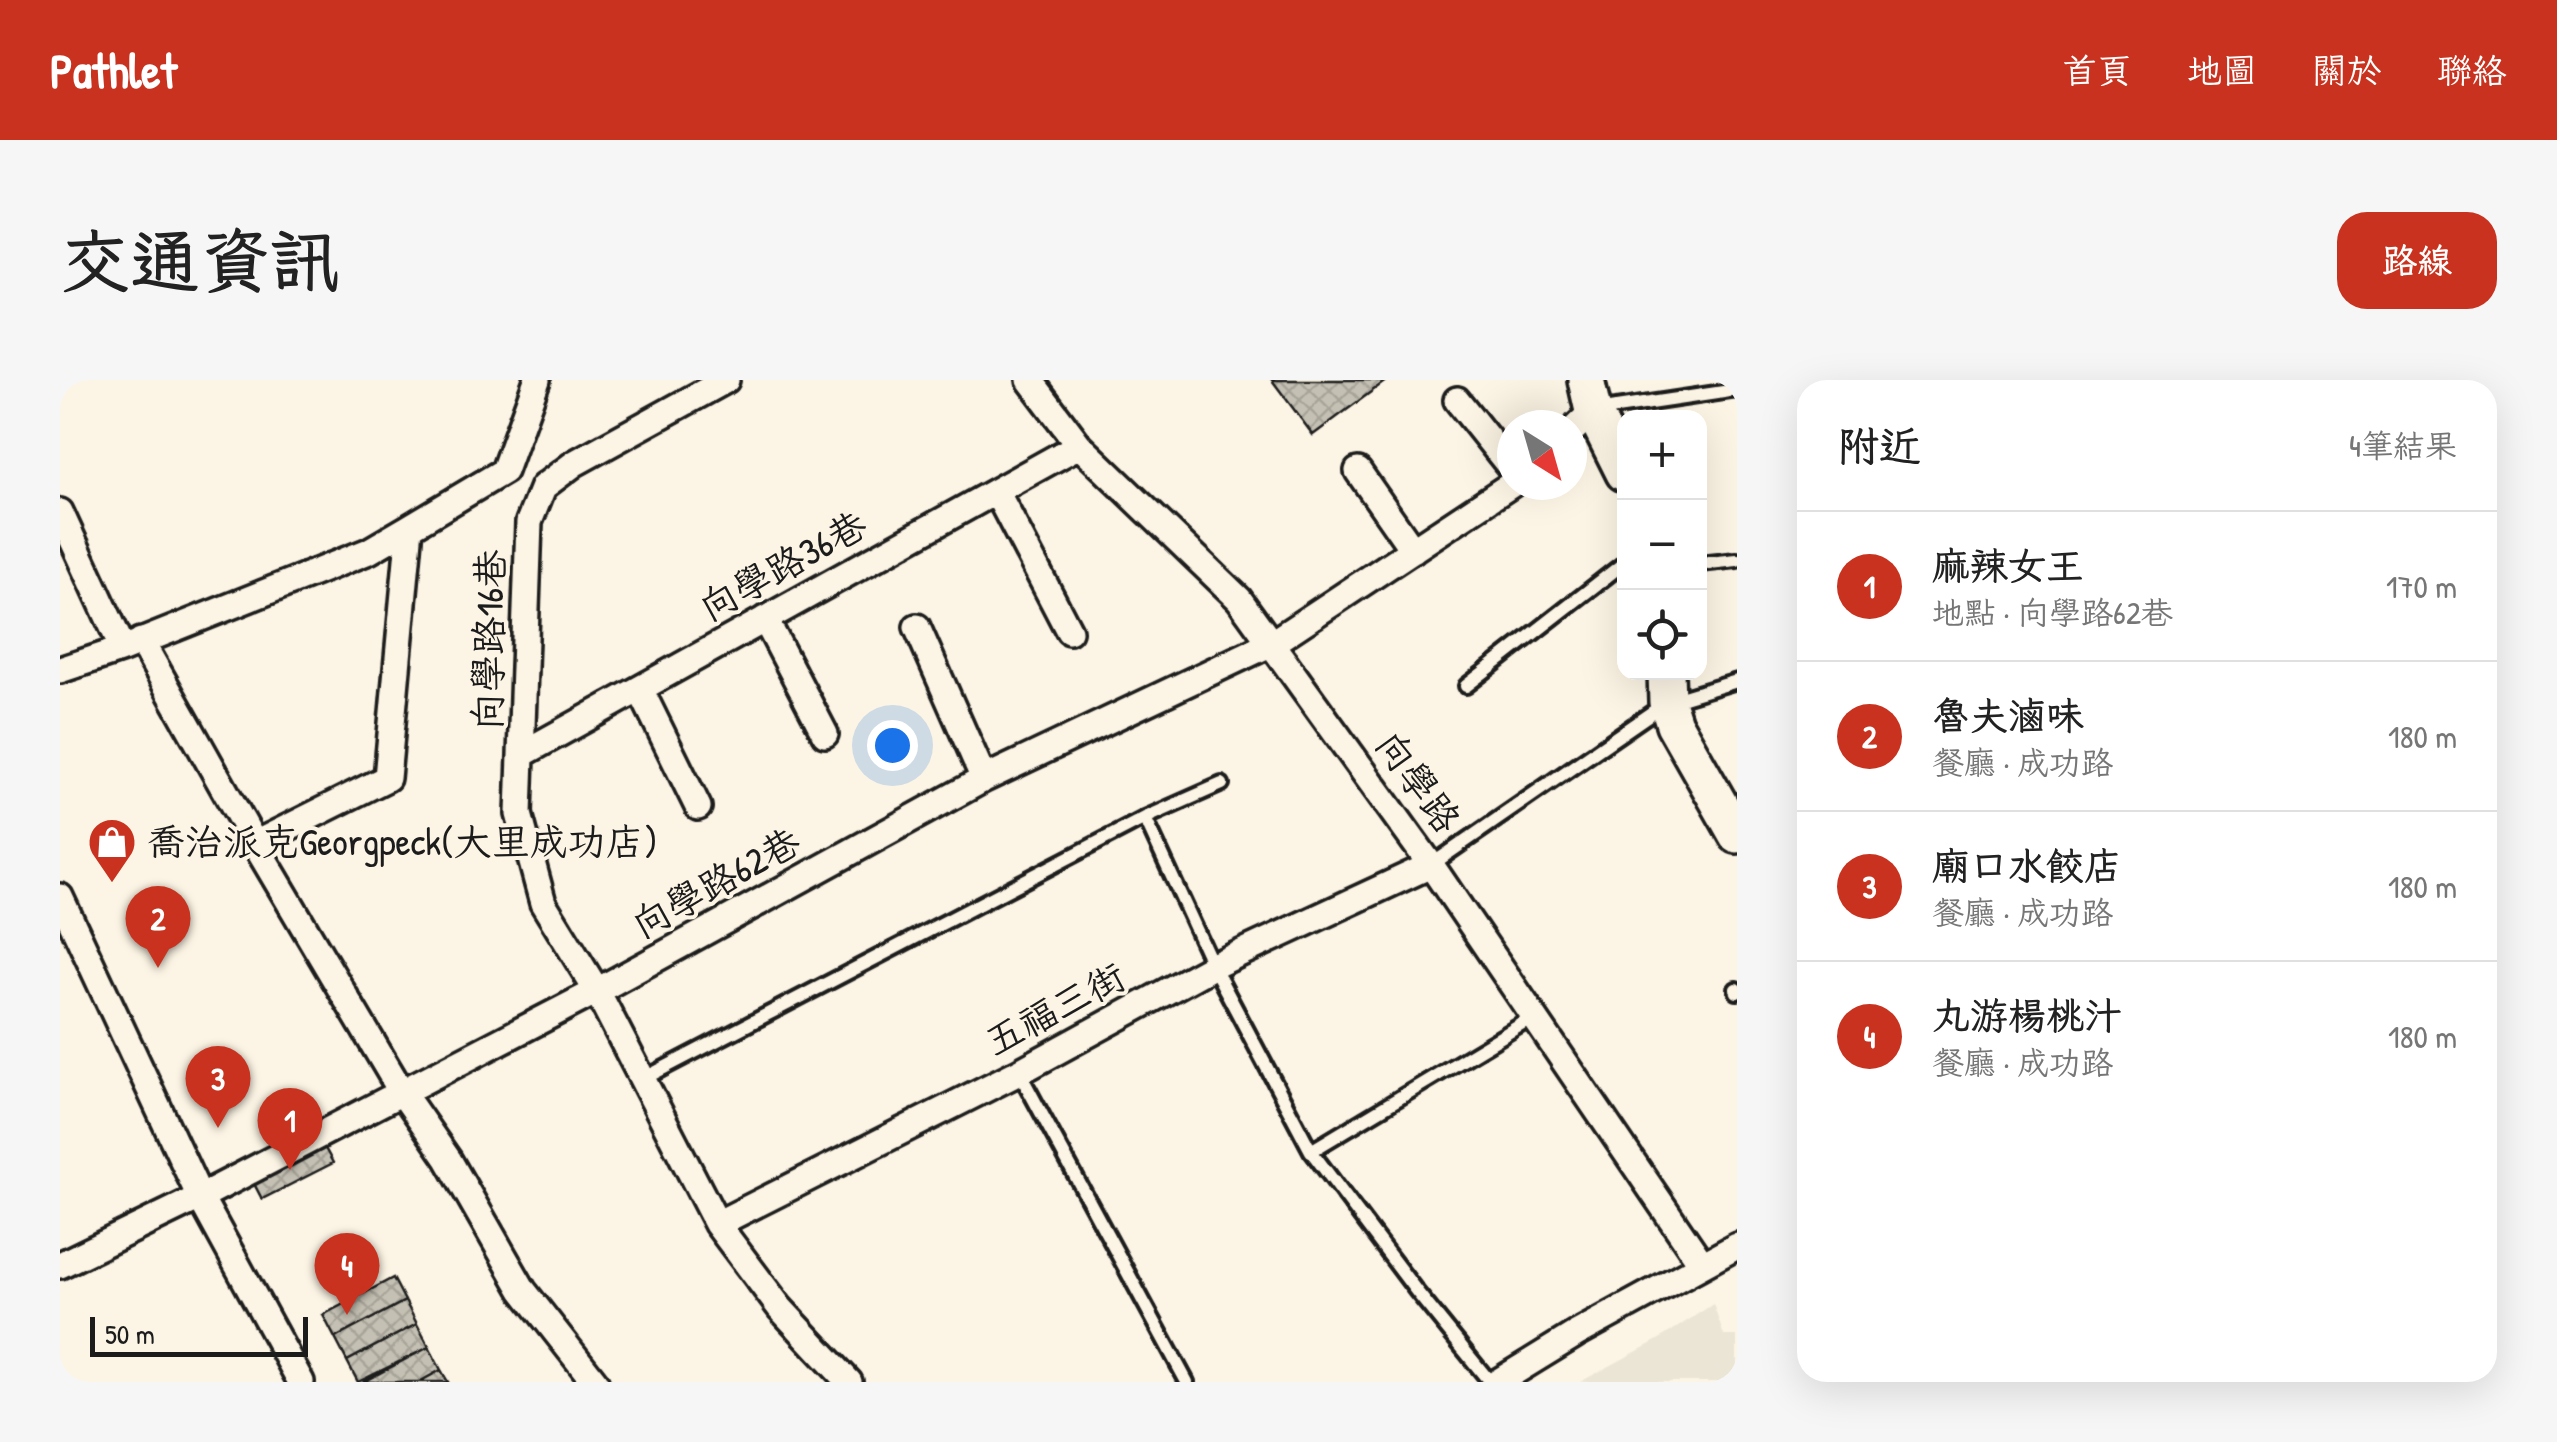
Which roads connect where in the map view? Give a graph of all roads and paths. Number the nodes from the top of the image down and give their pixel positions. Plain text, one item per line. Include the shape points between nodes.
1 (538, 380) edge
2 (726, 380) edge
3 (1030, 380) edge
4 (1737, 390) edge
5 (1457, 400) dead end
6 (1584, 407) edge
7 (1079, 446) junction
8 (1497, 450) edge
9 (1617, 461) edge
10 (1358, 471) dead end
11 (996, 491) junction
12 (1497, 494) edge
13 (60, 512) edge
14 (410, 527) junction
15 (1413, 550) junction
16 (1737, 560) edge
17 (1707, 563) edge
18 (1617, 568) edge
19 (765, 619) junction
20 (917, 626) dead end
21 (1069, 631) dead end
22 (1272, 643) junction
23 (132, 645) junction
24 (60, 670) edge
25 (1737, 681) edge
26 (1466, 686) dead end
27 (1667, 687) edge
28 (640, 689) junction
29 (825, 734) dead end
30 (524, 753) junction
31 (984, 780) junction
32 (1222, 784) dead end
33 (698, 808) dead end
34 (1145, 818) junction
35 (1737, 834) edge
36 (255, 844) junction
37 (1431, 865) junction
38 (60, 897) edge
39 (1213, 966) junction
40 (597, 991) junction
41 (1534, 1016) junction
42 (1019, 1072) junction
43 (640, 1080) junction
44 (401, 1090) junction
45 (1311, 1152) junction
46 (200, 1196) junction
47 (717, 1224) junction
48 (1737, 1246) edge
49 (1702, 1264) junction
50 (60, 1266) edge
51 (302, 1382) edge
52 (595, 1382) edge
53 (847, 1382) edge
54 (1187, 1382) edge
55 (1490, 1382) edge
56 (1498, 1382) edge

1 - 14 street via 504,471
2 - 30 street, 向學路16巷 via 543,487 529,522
3 - 7 street, 向學路
4 - 6 lane
5 - 8 street
6 - 9 street
7 - 11 street, 向學路36巷
7 - 22 street, 向學路 via 1238,599
10 - 15 street
11 - 19 street, 向學路36巷
11 - 21 street
12 - 15 street, 向學路62巷
13 - 23 street
14 - 23 street via 370,551
14 - 36 street via 388,778
15 - 22 street, 向學路62巷
16 - 17 lane
18 - 26 lane
19 - 28 street, 向學路36巷
19 - 29 street
20 - 31 street
22 - 31 street, 向學路62巷
22 - 37 street, 向學路
23 - 24 street
23 - 36 street
25 - 27 lane
27 - 35 street via 1674,724
27 - 37 lane
28 - 30 street, 向學路36巷
28 - 33 street
30 - 40 street, 向學路16巷 via 519,814 543,902
31 - 40 street, 向學路62巷
32 - 34 lane
34 - 39 lane
34 - 43 lane
36 - 44 street
37 - 39 street, 五福三街
37 - 41 street, 向學路
38 - 46 street
39 - 42 street, 五福三街
39 - 45 lane
40 - 43 street, 向學路16巷
40 - 44 street, 向學路62巷
41 - 45 lane
41 - 49 street, 向學路
42 - 47 street, 五福三街
42 - 54 lane
43 - 47 street, 向學路16巷
44 - 46 street, 向學路62巷
44 - 52 street via 523,1290
45 - 55 lane
46 - 50 street, 向學路62巷
46 - 51 street
47 - 53 street, 向學路16巷
48 - 49 street
49 - 56 street

